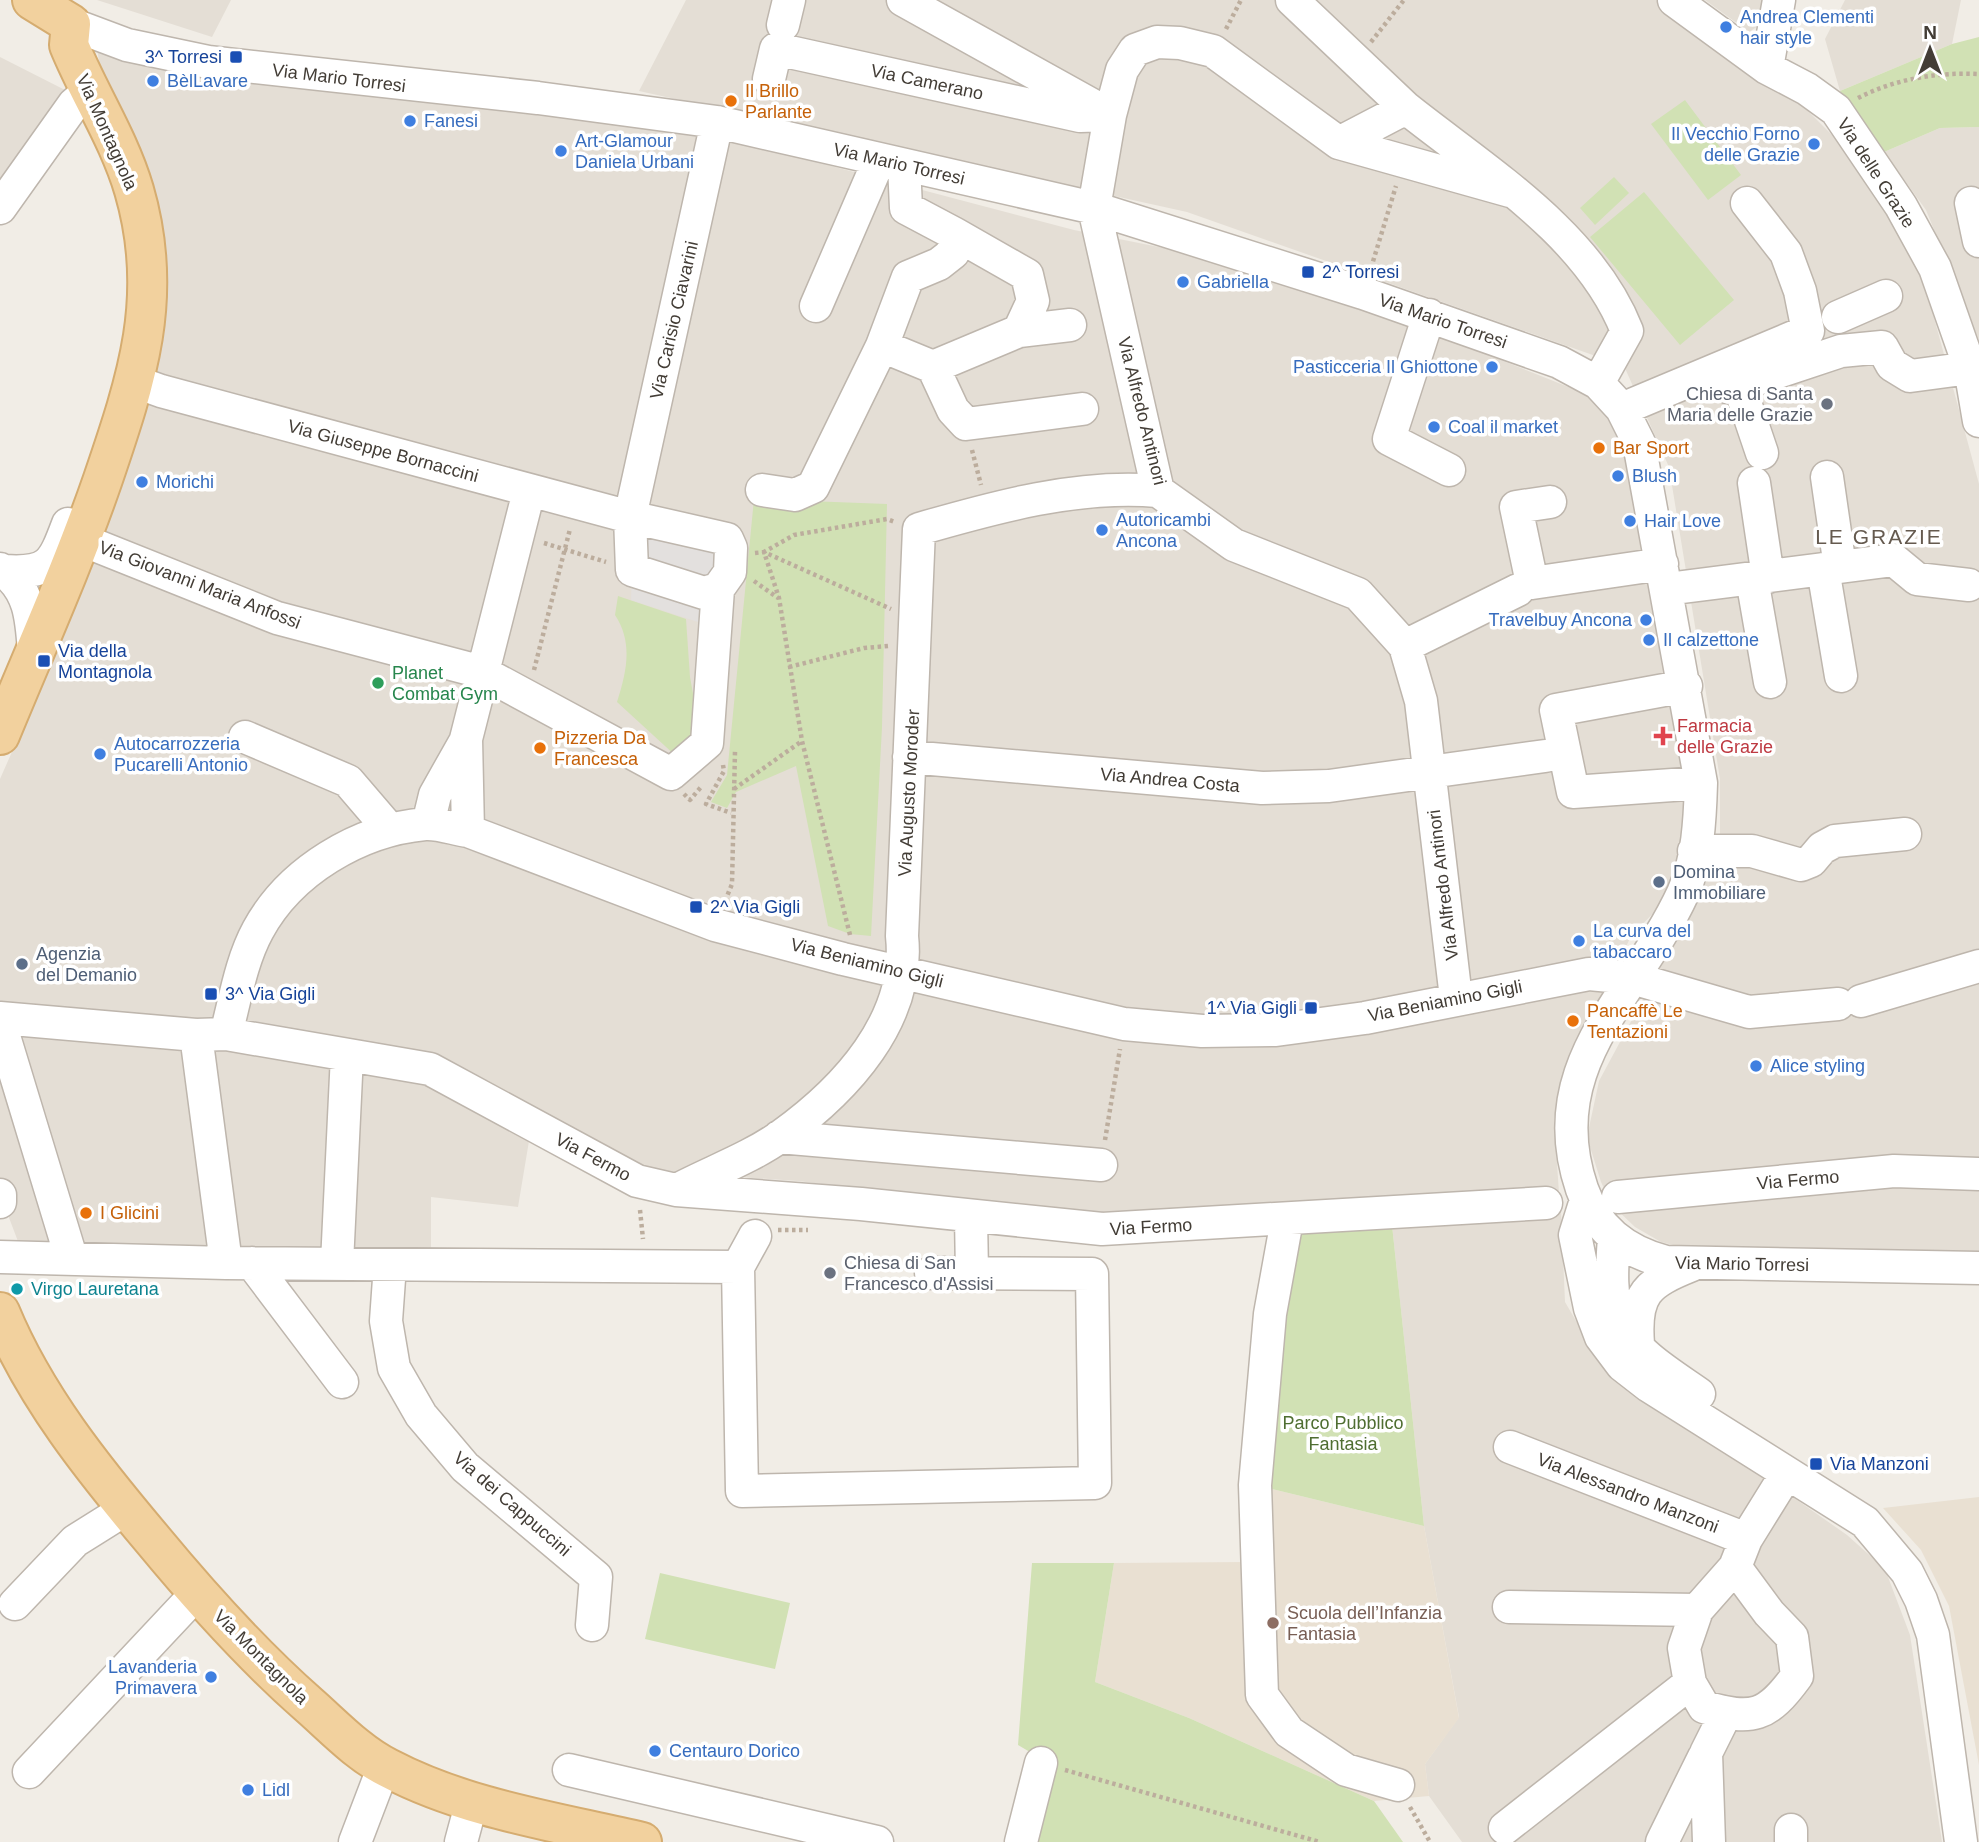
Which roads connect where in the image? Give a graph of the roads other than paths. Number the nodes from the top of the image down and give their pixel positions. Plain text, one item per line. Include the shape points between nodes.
1 (32, 0) edge
2 (903, 0) edge
3 (1292, 0) edge
4 (1674, 0) edge
5 (1779, 0) edge
6 (71, 24) junction
7 (783, 24) edge
8 (1767, 68) junction
9 (769, 79) dead end
10 (89, 91) junction
11 (1406, 108) junction
12 (1110, 115) junction
13 (717, 122) junction
14 (1339, 143) junction
15 (891, 162) junction
16 (1510, 191) junction
17 (1747, 203) dead end
18 (1971, 203) dead end
19 (0, 208) edge
20 (1094, 208) junction
21 (955, 234) junction
22 (1979, 241) edge
23 (1886, 296) dead end
24 (816, 306) dead end
25 (1429, 315) junction
26 (1838, 317) dead end
27 (1070, 325) dead end
28 (1019, 331) junction
29 (882, 346) junction
30 (933, 368) junction
31 (1975, 378) edge
32 (136, 382) junction
33 (1598, 383) junction
34 (1082, 409) dead end
35 (1622, 409) junction
36 (1979, 421) edge
37 (114, 445) junction
38 (1762, 453) dead end
39 (1449, 470) dead end
40 (1827, 477) dead end
41 (1754, 483) dead end
42 (762, 490) dead end
43 (529, 491) junction
44 (1158, 491) junction
45 (1550, 502) dead end
46 (630, 517) junction
47 (82, 540) junction
48 (1832, 568) junction
49 (2, 570) edge
50 (1664, 576) junction
51 (1760, 578) junction
52 (1969, 585) dead end
53 (733, 589) junction
54 (1518, 590) dead end
55 (1405, 646) junction
56 (34, 654) junction
57 (482, 672) junction
58 (1841, 676) dead end
59 (1770, 682) dead end
60 (1686, 686) junction
61 (0, 735) edge
62 (245, 737) dead end
63 (466, 739) junction
64 (1545, 755) dead end
65 (909, 757) junction
66 (1430, 771) junction
67 (1702, 783) junction
68 (428, 824) junction
69 (390, 830) junction
70 (468, 831) junction
71 (1905, 834) dead end
72 (1694, 851) junction
73 (1979, 966) edge
74 (902, 972) junction
75 (1632, 978) junction
76 (1457, 998) junction
77 (0, 1018) edge
78 (0, 1023) edge
79 (211, 1034) junction
80 (347, 1055) junction
81 (779, 1137) junction
82 (1101, 1166) dead end
83 (1979, 1174) edge
84 (676, 1190) junction
85 (0, 1195) edge
86 (1618, 1197) dead end
87 (1586, 1200) junction
88 (0, 1202) edge
89 (1546, 1203) dead end
90 (971, 1217) junction
91 (1287, 1220) junction
92 (755, 1236) dead end
93 (1614, 1238) junction
94 (0, 1257) edge
95 (71, 1257) junction
96 (239, 1263) junction
97 (337, 1263) junction
98 (390, 1265) junction
99 (1692, 1265) junction
100 (738, 1266) junction
101 (1979, 1268) edge
102 (931, 1273) dead end
103 (972, 1273) junction
104 (1590, 1308) junction
105 (4, 1334) edge
106 (1638, 1345) junction
107 (342, 1382) dead end
108 (1510, 1447) dead end
109 (1787, 1472) junction
110 (126, 1508) junction
111 (1741, 1553) junction
112 (197, 1593) junction
113 (15, 1604) dead end
114 (1509, 1607) dead end
115 (1697, 1610) junction
116 (593, 1625) dead end
117 (1689, 1683) junction
118 (1726, 1713) junction
119 (1706, 1753) junction
120 (1041, 1763) road end
121 (384, 1766) junction
122 (569, 1770) dead end
123 (29, 1772) dead end
124 (1398, 1785) road end
125 (1954, 1788) junction
126 (472, 1801) junction
127 (1979, 1815) edge
128 (1505, 1828) dead end
129 (776, 1831) edge
130 (355, 1842) edge
131 (461, 1842) edge
132 (642, 1842) edge
133 (877, 1842) edge
134 (1021, 1842) edge
135 (1661, 1842) edge
136 (1709, 1842) edge
137 (1961, 1842) edge

1 - 6 main road, Via Mario Torresi
2 - 12 street
3 - 11 street
4 - 8 street, Via delle Grazie
5 - 8 street
6 - 10 main road, Via Montagnola via 69,45
6 - 13 street, Via Mario Torresi via 127,45 208,62
7 - 9 street, Via Camerano
7 - 12 street, Via Camerano via 1080,116
8 - 31 street, Via delle Grazie via 1836,110 1901,206 1935,268
10 - 19 street via 74,104
10 - 32 main road, Via Montagnola via 134,189 146,245 144,336
11 - 14 street
11 - 16 street
12 - 14 street via 1122,70 1135,50 1157,42 1180,43 1213,51
12 - 20 street
13 - 15 street, Via Mario Torresi
13 - 46 street, Via Carisio Ciavarini
14 - 16 street
15 - 20 street, Via Mario Torresi
15 - 21 street via 906,208
15 - 24 street
16 - 33 street via 1561,234 1615,298 1628,331
17 - 35 street via 1786,253 1808,331
18 - 22 street
20 - 25 street, Via Mario Torresi
20 - 44 street, Via Alfredo Antinori
21 - 28 street via 1027,275 1033,301
21 - 29 street via 953,253 908,277
23 - 26 street
25 - 33 street, Via Mario Torresi via 1559,362
25 - 39 street via 1389,439
27 - 28 street
28 - 30 street
29 - 30 street
29 - 42 street via 813,487 795,495
30 - 34 street via 953,410 966,424
31 - 36 street, Via delle Grazie
31 - 38 street via 1910,376 1892,365 1882,348 1868,348 1841,351 1734,386
32 - 37 main road, Via Montagnola
32 - 43 street, Via Giuseppe Bornaccini
33 - 35 street, Via Mario Torresi
35 - 50 street, Via Mario Torresi via 1639,443
37 - 47 main road, Via Montagnola
37 - 49 street, Via Montagnola via 95,456 55,559 45,568 27,573
40 - 48 street
41 - 51 street
43 - 46 street, Via Giuseppe Bornaccini
43 - 57 street
44 - 55 street, Via Alfredo Antinori via 1234,545 1358,594
44 - 65 street, Via Augusto Moroder via 1124,488 1081,494 987,510 919,529
45 - 50 street via 1516,507 1532,583
46 - 53 street, Via Giuseppe Bornaccini via 727,539
46 - 53 street via 632,570 704,593
47 - 56 main road, Via Montagnola
47 - 57 street, Via Giovanni Maria Anfossi via 277,618
48 - 51 street
48 - 52 street via 1894,561 1917,579
48 - 58 street
49 - 56 street via 28,602
50 - 51 street
50 - 60 street, Via Mario Torresi
51 - 59 street
53 - 57 street, Via Giovanni Maria Anfossi via 709,730 710,762 671,774
54 - 55 street
55 - 66 street, Via Alfredo Antinori via 1421,701
56 - 61 main road, Via Montagnola
57 - 63 street
60 - 67 street, Via Mario Torresi
60 - 67 street via 1556,710 1573,792
62 - 69 street via 348,780
63 - 68 street via 435,795
63 - 70 street
64 - 66 street
65 - 66 street, Via Andrea Costa via 1262,788 1329,786
65 - 74 street, Via Augusto Moroder
66 - 76 street, Via Alfredo Antinori
67 - 72 street, Via Mario Torresi
68 - 69 street, Via Beniamino Gigli
68 - 70 street, Via Beniamino Gigli
69 - 79 street, Via Beniamino Gigli via 346,846 295,883 258,930
70 - 74 street, Via Beniamino Gigli via 715,925
71 - 72 street via 1835,841 1801,865 1752,851
72 - 75 street, Via Mario Torresi via 1683,892
73 - 75 street, Via Beniamino Gigli via 1849,1003 1749,1012
74 - 76 street, Via Beniamino Gigli via 1124,1024 1202,1031 1276,1030 1365,1018
74 - 81 street, Via Augusto Moroder via 880,1037 848,1078
75 - 76 street, Via Beniamino Gigli via 1589,974
75 - 87 street, Via Mario Torresi via 1591,1048 1573,1091 1570,1135
77 - 79 street, Via Fermo
78 - 95 street
79 - 80 street, Via Fermo
79 - 96 street
80 - 84 street, Via Fermo via 430,1069 637,1181
80 - 97 street
81 - 82 street
81 - 84 street, Via Augusto Moroder
83 - 86 street, Via Fermo via 1894,1171
84 - 90 street, Via Fermo
85 - 88 street
87 - 93 street, Via Mario Torresi
87 - 104 street via 1574,1235
89 - 91 street, Via Fermo
90 - 91 street, Via Fermo via 1102,1229
90 - 103 street
91 - 124 street via 1270,1314 1255,1485 1262,1695 1289,1732 1346,1770
92 - 100 street
93 - 99 street, Via Mario Torresi via 1643,1256
93 - 104 street via 1596,1248 1591,1259
93 - 106 street via 1618,1314
94 - 95 street
95 - 96 street
96 - 97 street
96 - 107 street
97 - 98 street
98 - 100 street
98 - 116 street, Via dei Cappuccini via 386,1321 394,1368 421,1415 465,1467 596,1577
99 - 101 street, Via Mario Torresi
99 - 106 street via 1665,1276 1644,1293 1638,1304
100 - 103 street via 742,1491 1095,1483 1092,1274
102 - 103 street
104 - 109 street via 1601,1337 1622,1365
105 - 110 main road, Via Montagnola via 69,1433
106 - 109 street via 1659,1366 1766,1440
108 - 111 street, Via Alessandro Manzoni
109 - 111 street
109 - 125 street via 1865,1522 1912,1581 1933,1635
110 - 112 main road, Via Montagnola
110 - 113 street via 75,1541
111 - 115 street
111 - 118 street via 1769,1614 1792,1637 1797,1676 1782,1697 1762,1713
112 - 121 main road, Via Montagnola via 278,1678
112 - 123 street
114 - 115 street
115 - 117 street via 1684,1648
117 - 118 street via 1704,1707
117 - 128 street
118 - 119 street
119 - 135 street
119 - 136 street
120 - 134 street
121 - 126 main road, Via Montagnola
121 - 130 street
122 - 129 street
125 - 127 street
125 - 137 street
126 - 131 street
126 - 132 main road, Via Montagnola
129 - 133 street

